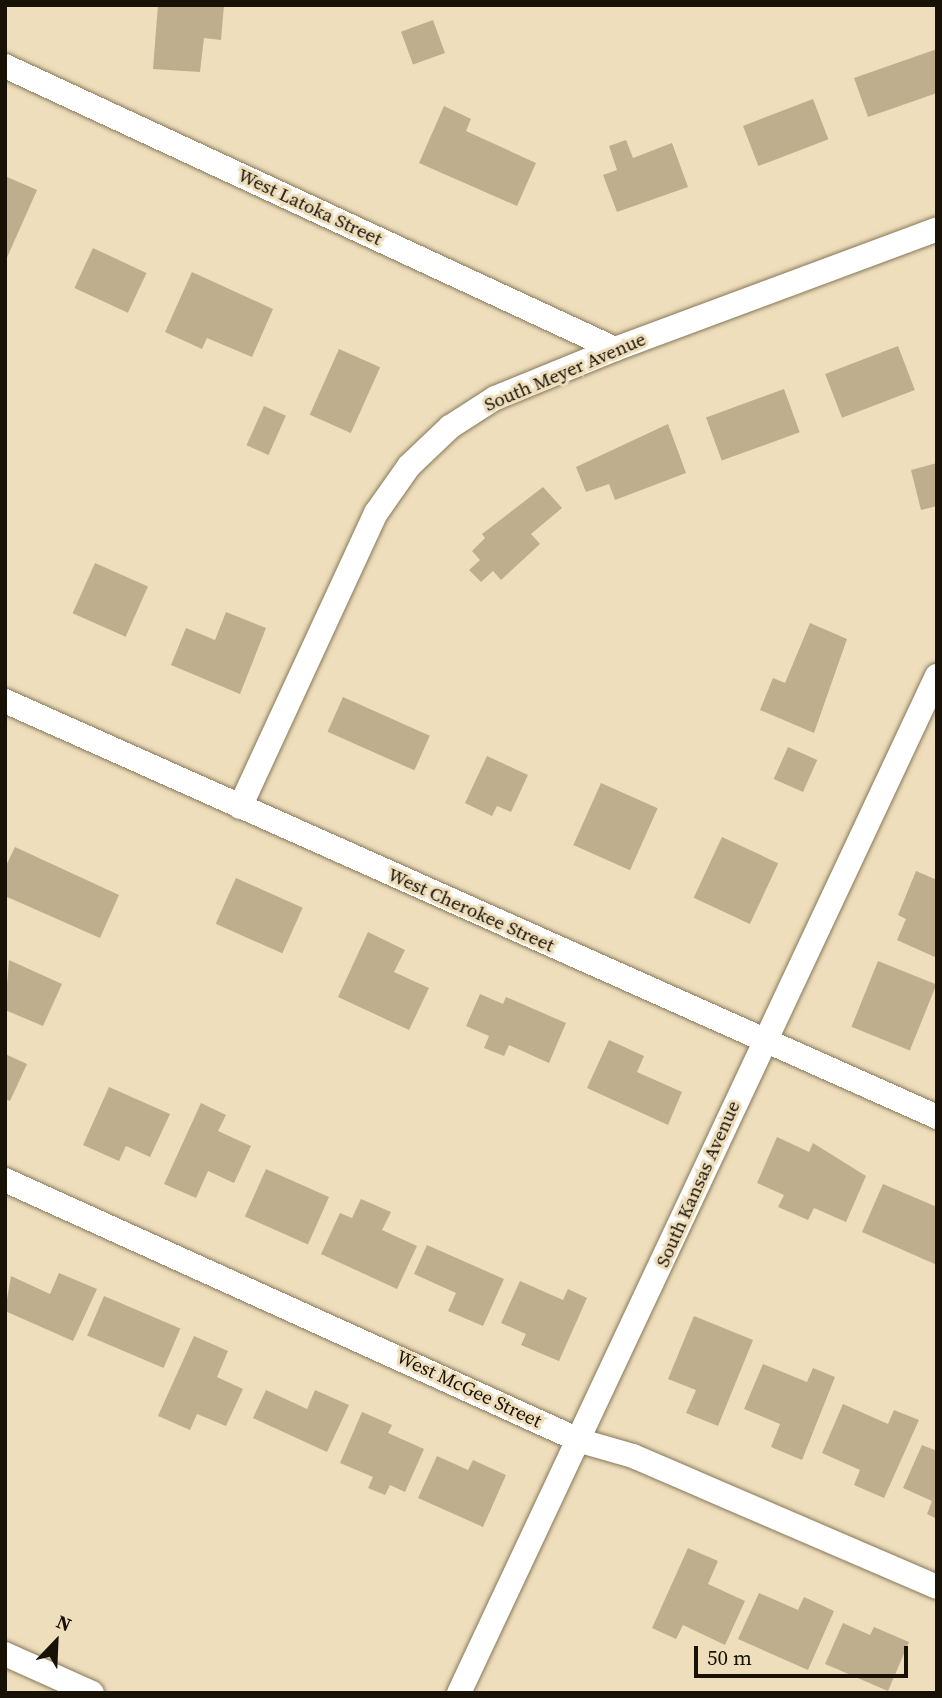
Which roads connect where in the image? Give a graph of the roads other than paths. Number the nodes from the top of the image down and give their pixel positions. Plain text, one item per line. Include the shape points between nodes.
1 (5, 66) edge
2 (937, 229) edge
3 (615, 349) junction
4 (937, 676) edge
5 (5, 701) edge
6 (240, 807) junction
7 (766, 1041) junction
8 (937, 1117) edge
9 (5, 1180) edge
10 (581, 1441) junction
11 (937, 1587) edge
12 (5, 1654) edge
13 (92, 1693) edge
14 (459, 1693) edge

1 - 3 street, West Latoka Street
2 - 3 street, South Meyer Avenue
3 - 6 street, South Meyer Avenue via 495,398 450,427 409,466 362,539
4 - 7 street, South Kansas Avenue
5 - 6 street, West Cherokee Street
6 - 7 street, West Cherokee Street
7 - 8 street, West Cherokee Street
7 - 10 street, South Kansas Avenue
9 - 10 street, West McGee Street
10 - 11 street, West McGee Street via 633,1456
10 - 14 street, South Kansas Avenue
12 - 13 street

